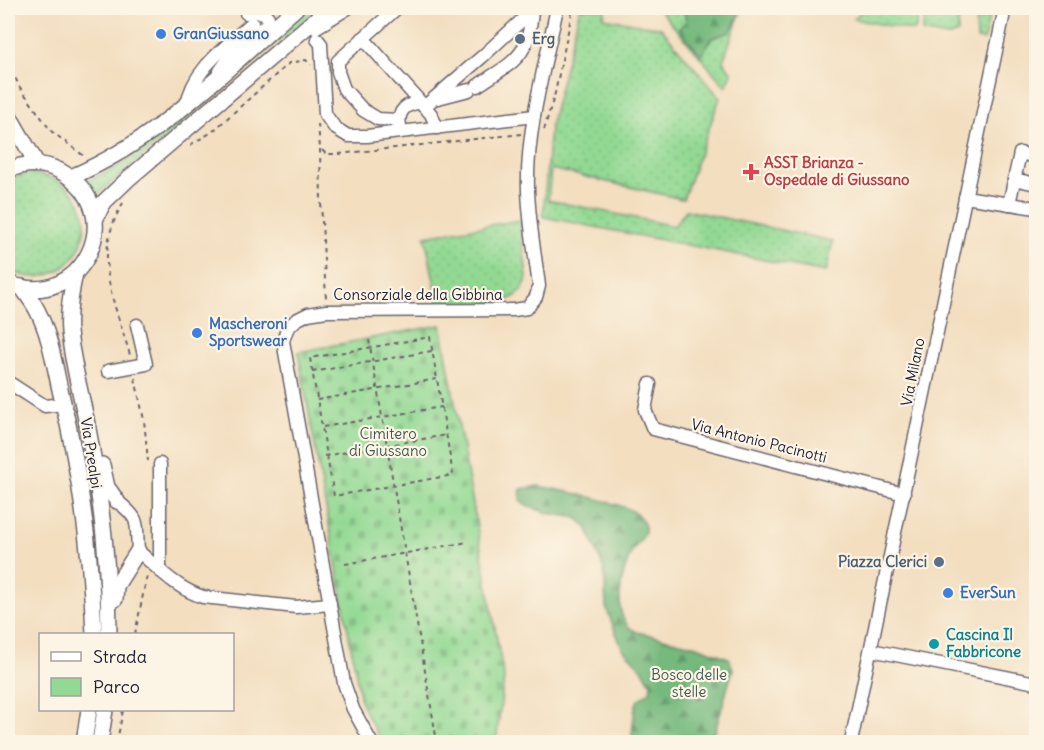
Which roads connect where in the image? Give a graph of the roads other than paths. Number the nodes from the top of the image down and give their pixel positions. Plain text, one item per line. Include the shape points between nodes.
1 (296, 8) edge
2 (329, 8) edge
3 (348, 8) edge
4 (397, 8) edge
5 (557, 8) edge
6 (1005, 8) edge
7 (533, 9) edge
8 (266, 11) edge
9 (250, 15) edge
10 (363, 38) junction
11 (317, 39) dead end
12 (245, 80) junction
13 (215, 81) junction
14 (426, 103) junction
15 (188, 105) junction
16 (8, 114) edge
17 (534, 116) junction
18 (400, 126) junction
19 (437, 128) junction
20 (1036, 157) edge
21 (37, 164) junction
22 (8, 170) edge
23 (71, 177) junction
24 (1014, 179) junction
25 (1036, 184) edge
26 (965, 197) junction
27 (1009, 204) junction
28 (1036, 208) edge
29 (96, 218) junction
30 (75, 273) junction
31 (15, 285) edge
32 (137, 325) dead end
33 (108, 371) dead end
34 (8, 382) edge
35 (650, 384) dead end
36 (64, 404) junction
37 (91, 442) junction
38 (154, 464) road end
39 (904, 494) junction
40 (117, 501) joint
41 (138, 551) junction
42 (155, 566) junction
43 (330, 604) junction
44 (94, 633) edge
45 (109, 633) edge
46 (871, 650) junction
47 (1036, 684) edge
48 (89, 711) edge
49 (105, 711) edge
50 (84, 742) edge
51 (100, 742) edge
52 (371, 742) edge
53 (851, 742) edge

1 - 13 main road
2 - 12 main road
3 - 12 street via 322,22 262,73
4 - 10 street
5 - 17 street, Consorziale della Gibbina
6 - 26 street, Via Milano
7 - 14 street
7 - 14 street via 530,34 519,58 473,88
8 - 9 street
8 - 13 street via 267,24 230,57
9 - 15 street via 203,70 189,93
10 - 14 street
10 - 18 street via 338,61 344,89 363,110
11 - 18 street via 321,44 325,114 335,128 348,136 367,136
12 - 29 main road via 112,194
13 - 15 main road
14 - 18 street via 411,103 401,110
14 - 19 street
15 - 23 main road via 134,145
16 - 21 main road
17 - 19 street
17 - 43 street, Consorziale della Gibbina via 528,189 539,286 527,308 326,311 308,314 287,329 283,341
18 - 19 street
20 - 24 street via 1020,153
21 - 22 main road
21 - 23 main road
23 - 29 main road via 87,195
24 - 25 street
24 - 27 street
26 - 27 street
26 - 39 street, Via Milano
27 - 28 street
29 - 30 main road via 94,243
30 - 31 main road via 40,288
30 - 37 main road, Via Prealpi via 69,331
31 - 36 main road, Via Prealpi via 38,311
32 - 33 street via 146,364
34 - 36 street via 45,406
35 - 39 street, Via Antonio Pacinotti via 645,410 653,429
36 - 44 main road, Via Prealpi via 89,547
37 - 40 main road
37 - 45 main road, Via Prealpi via 108,579
38 - 42 street
39 - 46 street, Via Milano
40 - 41 street via 134,516
41 - 42 street
41 - 45 main road via 116,586
42 - 43 street via 182,588 203,597 297,607
43 - 52 street, Consorziale della Gibbina via 345,683 353,709
46 - 47 street
46 - 53 street, Via Milano
48 - 50 main road
49 - 51 main road

